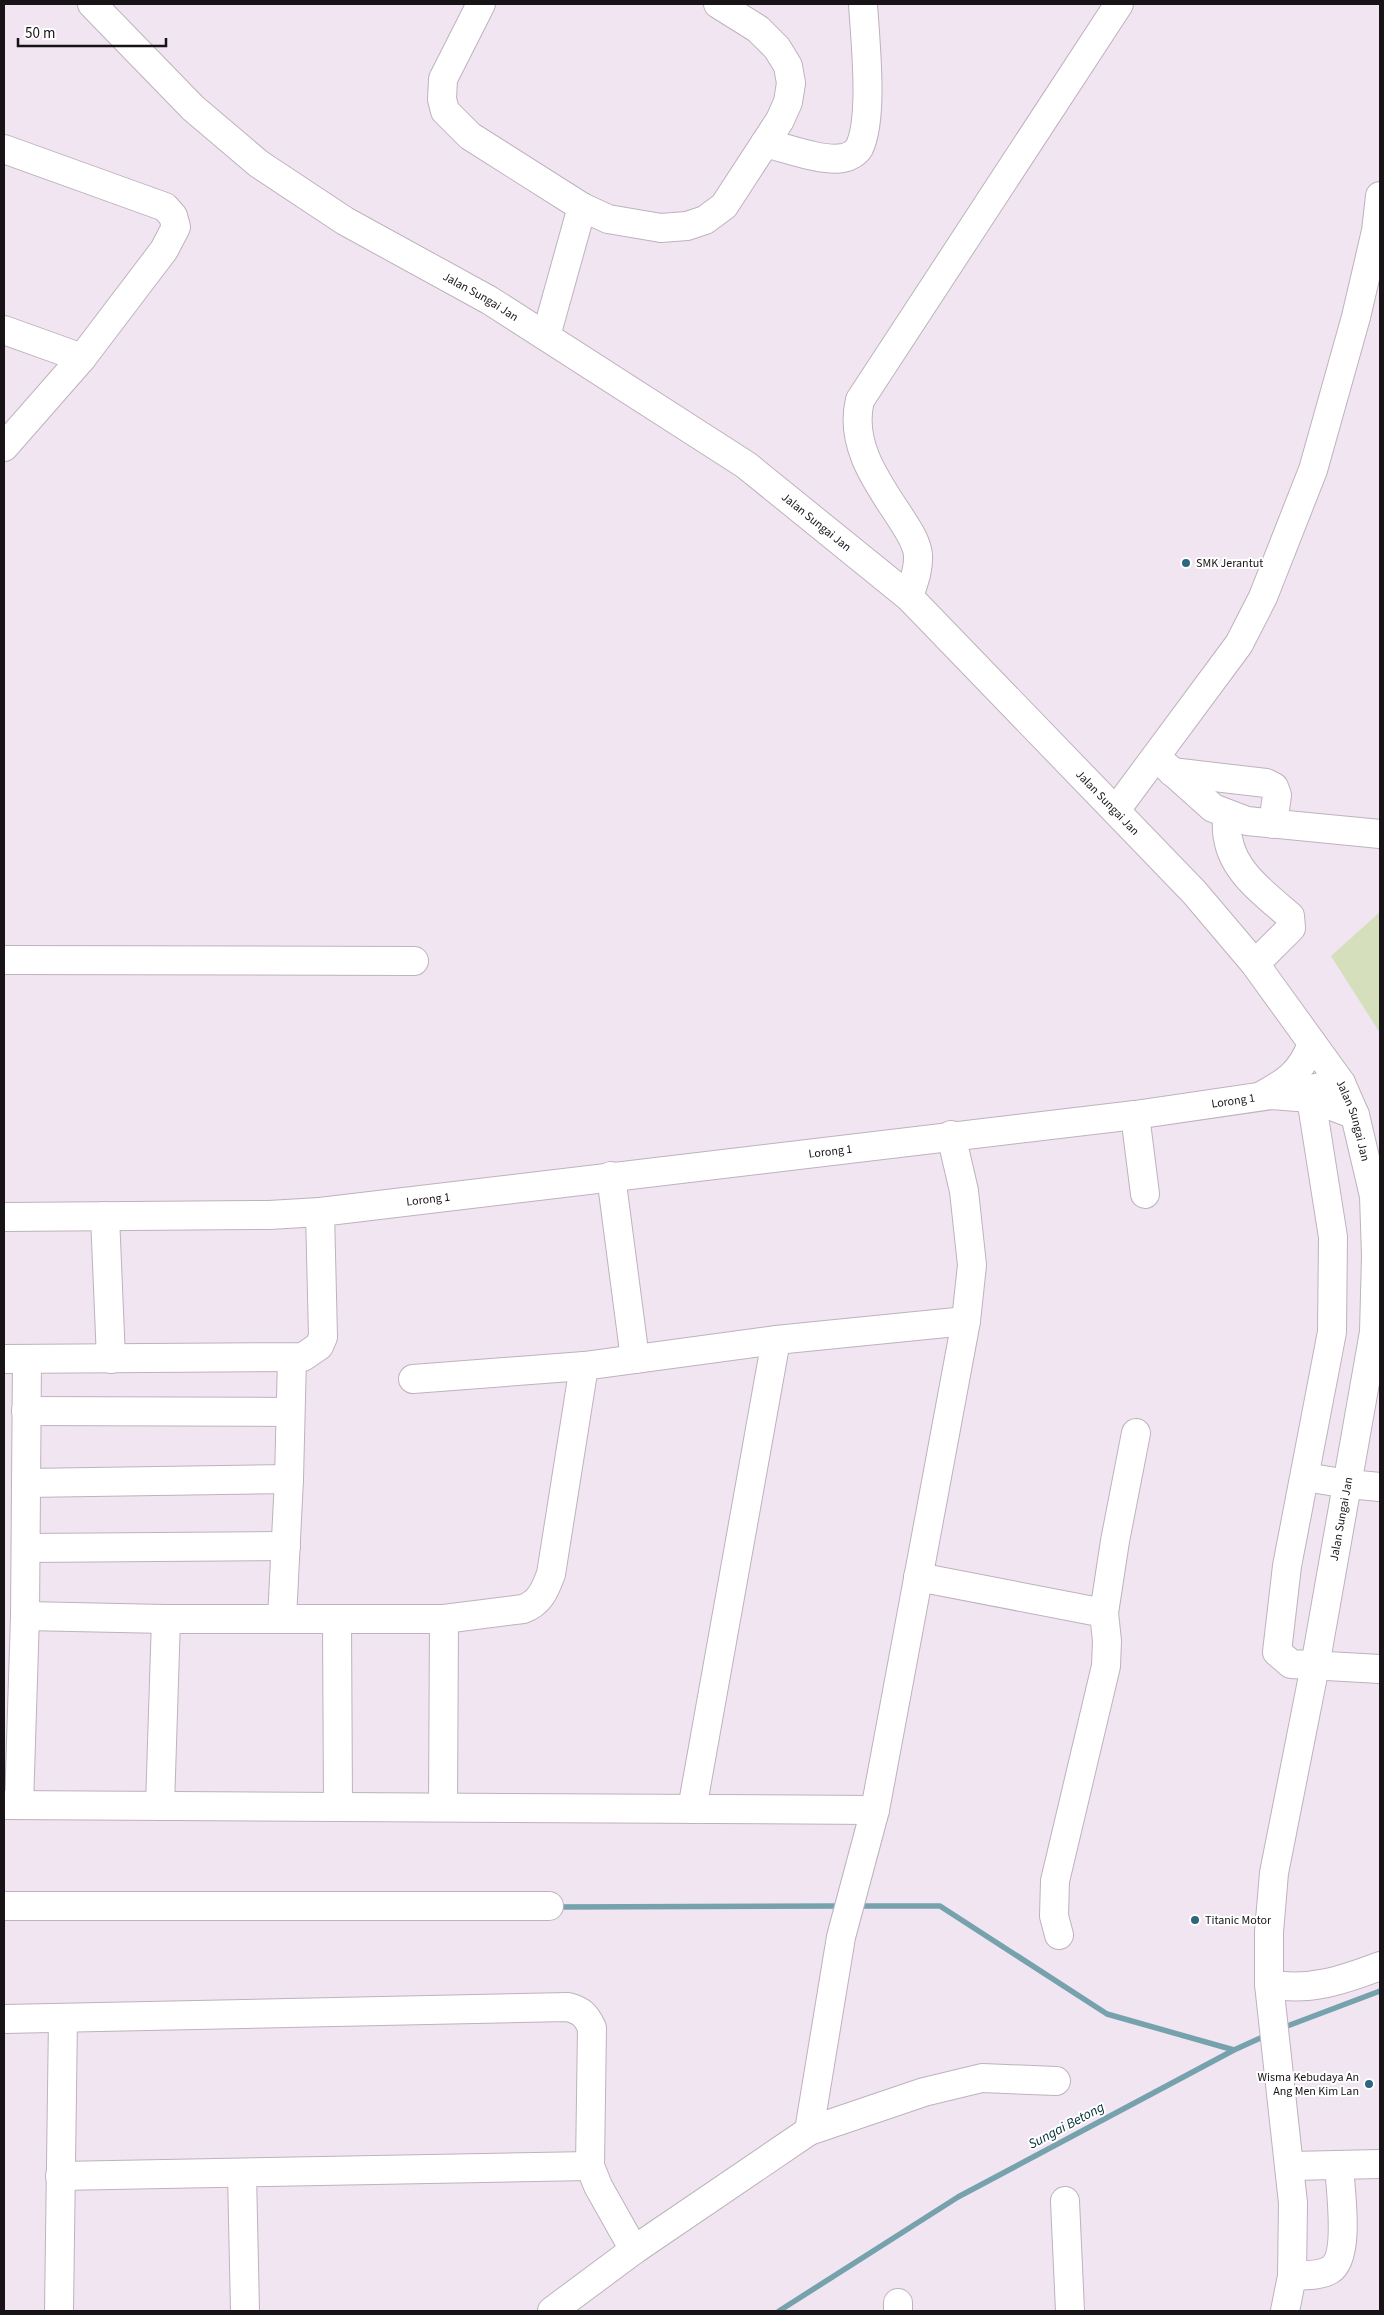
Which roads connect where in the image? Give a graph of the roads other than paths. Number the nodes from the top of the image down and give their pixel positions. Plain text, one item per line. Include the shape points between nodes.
1 (92, 4) edge
2 (481, 4) edge
3 (718, 4) edge
4 (863, 4) edge
5 (1119, 4) edge
6 (765, 143) junction
7 (4, 149) edge
8 (1380, 196) edge
9 (582, 207) junction
10 (4, 330) edge
11 (546, 336) junction
12 (82, 358) junction
13 (4, 447) edge
14 (909, 597) junction
15 (1164, 764) junction
16 (1116, 810) junction
17 (1227, 815) junction
18 (1273, 824) junction
19 (1380, 834) edge
20 (4, 960) edge
21 (414, 961) dead end
22 (1255, 964) junction
23 (1312, 1043) junction
24 (1341, 1082) junction
25 (1266, 1096) junction
26 (1311, 1098) junction
27 (1134, 1115) junction
28 (1355, 1115) junction
29 (951, 1135) junction
30 (611, 1176) junction
31 (1144, 1194) dead end
32 (1377, 1199) edge
33 (320, 1212) junction
34 (105, 1216) junction
35 (4, 1217) edge
36 (1378, 1256) edge
37 (966, 1321) junction
38 (1377, 1328) edge
39 (776, 1340) junction
40 (292, 1358) junction
41 (15, 1359) edge
42 (111, 1359) junction
43 (635, 1359) junction
44 (584, 1366) junction
45 (413, 1379) dead end
46 (1371, 1391) edge
47 (26, 1411) junction
48 (290, 1412) junction
49 (1136, 1434) dead end
50 (1305, 1476) junction
51 (289, 1479) junction
52 (26, 1483) junction
53 (1348, 1484) junction
54 (1380, 1486) edge
55 (286, 1546) junction
56 (26, 1548) junction
57 (918, 1577) junction
58 (1104, 1613) junction
59 (25, 1616) junction
60 (282, 1618) junction
61 (166, 1619) junction
62 (337, 1619) junction
63 (444, 1619) junction
64 (1315, 1666) junction
65 (1380, 1669) edge
66 (11, 1805) edge
67 (160, 1806) junction
68 (338, 1807) junction
69 (443, 1808) junction
70 (692, 1809) junction
71 (875, 1810) junction
72 (4, 1906) edge
73 (549, 1906) dead end
74 (1059, 1935) dead end
75 (1380, 1966) edge
76 (1271, 1993) junction
77 (63, 2018) junction
78 (4, 2020) edge
79 (1056, 2081) dead end
80 (809, 2131) junction
81 (1380, 2164) edge
82 (1338, 2165) junction
83 (590, 2166) junction
84 (1291, 2166) junction
85 (242, 2173) junction
86 (60, 2176) junction
87 (1065, 2201) dead end
88 (634, 2250) junction
89 (1292, 2276) junction
90 (59, 2311) edge
91 (245, 2311) edge
92 (552, 2311) edge
93 (1070, 2311) edge
94 (1285, 2311) edge

1 - 11 street, Jalan Sungai Jan via 193,108 260,164 345,221 489,300
2 - 9 street via 443,79 445,111 470,136
3 - 6 street via 758,29 778,48 788,66 791,83 788,102
4 - 6 street via 867,104 858,149 843,158 830,159
5 - 14 street via 860,400 856,416 858,435 868,464 918,553 918,567
6 - 9 street via 724,206 705,220 687,226 661,228 608,219
7 - 12 street via 142,197 165,207 173,216 176,227 164,250
8 - 15 street via 1376,231 1356,317 1313,470 1263,597 1239,644
9 - 11 street
10 - 12 street
11 - 14 street, Jalan Sungai Jan via 746,465
12 - 13 street
14 - 16 street, Jalan Sungai Jan
15 - 16 street
15 - 17 street via 1213,808
15 - 18 street via 1274,787 1277,795
16 - 22 street, Jalan Sungai Jan via 1194,892
17 - 18 street
17 - 22 street via 1228,838 1234,856 1249,879 1290,916 1292,923 1291,928
18 - 19 street
20 - 21 street
22 - 23 street, Jalan Sungai Jan
23 - 24 street, Jalan Sungai Jan
23 - 25 street via 1287,1082
24 - 25 street, Lorong 1
24 - 28 street, Jalan Sungai Jan
25 - 26 street
25 - 27 street, Lorong 1
26 - 28 street
26 - 50 street via 1333,1237 1332,1332
27 - 29 street, Lorong 1
27 - 31 street
28 - 32 street, Jalan Sungai Jan
29 - 30 street, Lorong 1
29 - 37 street via 964,1191 972,1265
30 - 33 street, Lorong 1
30 - 43 street
32 - 36 street, Jalan Sungai Jan
33 - 34 street, Lorong 1
33 - 40 street via 324,1337 312,1352
34 - 35 street, Lorong 1
34 - 42 street
36 - 38 street, Jalan Sungai Jan
37 - 39 street
37 - 57 street
38 - 46 street, Jalan Sungai Jan
39 - 43 street
39 - 70 street
40 - 42 street
40 - 48 street
41 - 42 street
41 - 47 street
43 - 44 street
44 - 45 street
44 - 63 street via 551,1574 544,1592 533,1605 523,1609
46 - 53 street, Jalan Sungai Jan
47 - 48 street
47 - 52 street
48 - 51 street
49 - 58 street
50 - 53 street
50 - 64 street via 1287,1566 1277,1652 1291,1664
51 - 52 street
51 - 55 street
52 - 56 street
53 - 54 street
53 - 64 street, Jalan Sungai Jan
55 - 56 street
55 - 60 street
56 - 59 street
57 - 58 street
57 - 71 street
58 - 74 street via 1106,1666 1054,1880 1054,1916
59 - 61 street
59 - 66 street
60 - 61 street
60 - 62 street
61 - 67 street
62 - 63 street
62 - 68 street
63 - 69 street
64 - 65 street
64 - 76 street, Jalan Sungai Jan via 1274,1873 1269,1932
66 - 67 street
67 - 68 street
68 - 69 street
69 - 70 street
70 - 71 street
71 - 80 street via 841,1937
72 - 73 street
75 - 76 street via 1324,1985
76 - 84 street, Jalan Sungai Jan
77 - 78 street
77 - 83 street via 568,2007 581,2011 592,2028
77 - 86 street
79 - 80 street via 982,2078 924,2092
80 - 88 street
81 - 82 street
82 - 84 street
82 - 89 street via 1340,2256 1332,2270 1325,2273
83 - 85 street
83 - 88 street
84 - 89 street, Jalan Sungai Jan
85 - 86 street
85 - 91 street
86 - 90 street
87 - 93 street
88 - 92 street
89 - 94 street, Jalan Sungai Jan

